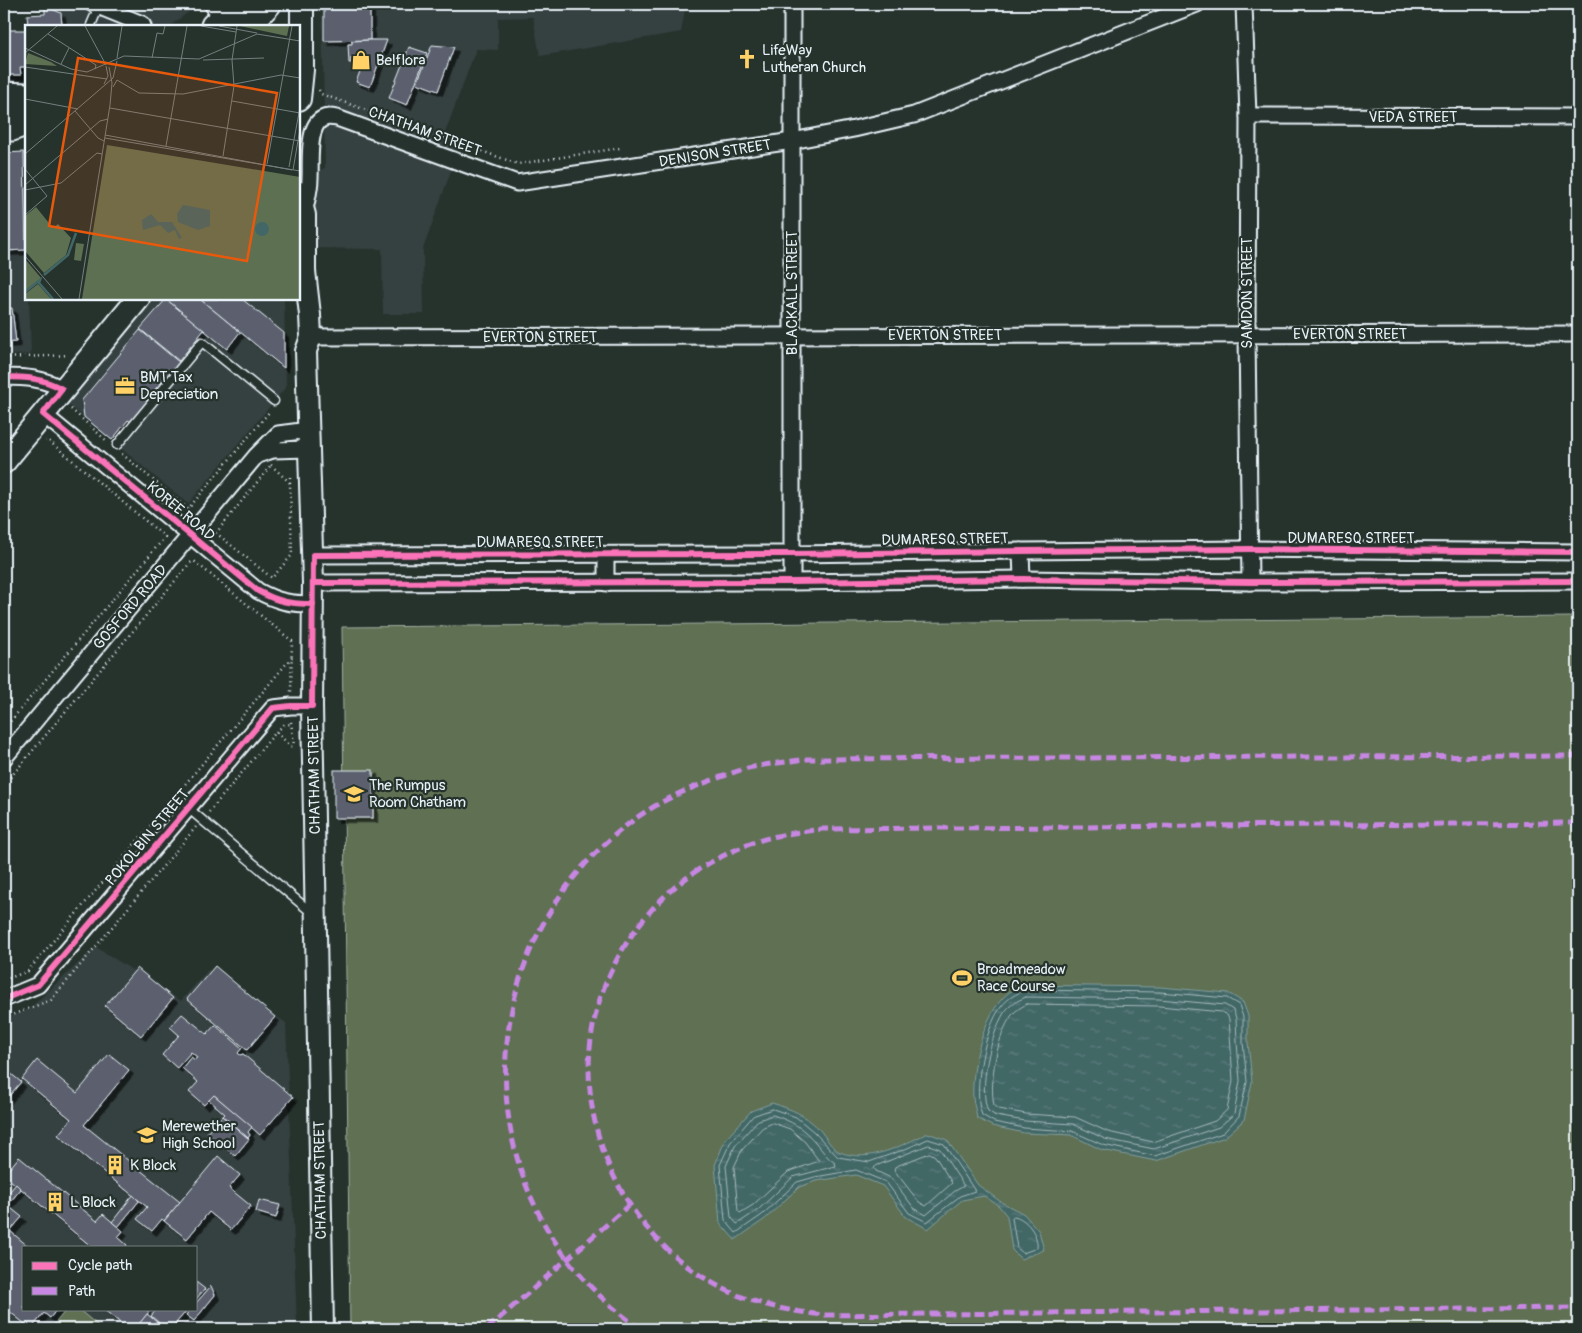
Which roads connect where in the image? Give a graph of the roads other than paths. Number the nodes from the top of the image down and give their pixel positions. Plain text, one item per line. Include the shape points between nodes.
1 (268, 4) edge
2 (302, 4) edge
3 (792, 4) edge
4 (1197, 4) edge
5 (1244, 4) edge
6 (101, 6) edge
7 (91, 25) dead end
8 (142, 25) edge
9 (248, 25) edge
10 (300, 89) edge
11 (4, 95) edge
12 (25, 96) edge
13 (4, 114) edge
14 (25, 115) edge
15 (1248, 116) junction
16 (1578, 117) edge
17 (25, 128) edge
18 (4, 133) edge
19 (792, 141) junction
20 (300, 197) edge
21 (304, 215) junction
22 (137, 300) edge
23 (1247, 334) junction
24 (1578, 334) edge
25 (792, 336) junction
26 (311, 338) junction
27 (4, 377) edge
28 (66, 399) junction
29 (274, 401) dead end
30 (43, 414) junction
31 (309, 440) junction
32 (116, 447) road end
33 (4, 462) edge
34 (189, 535) junction
35 (1250, 550) junction
36 (1021, 551) junction
37 (1578, 552) edge
38 (792, 554) junction
39 (313, 555) junction
40 (606, 555) junction
41 (1022, 579) junction
42 (1578, 581) edge
43 (792, 582) junction
44 (1250, 582) junction
45 (313, 583) junction
46 (606, 583) junction
47 (313, 604) junction
48 (312, 706) junction
49 (4, 758) edge
50 (188, 808) junction
51 (316, 916) junction
52 (4, 999) edge
53 (323, 1329) edge

1 - 9 main road
2 - 10 main road
3 - 19 street, BLACKALL STREET
4 - 19 street, DENISON STREET via 914,115
5 - 15 street, SAMDON STREET
6 - 7 lane
6 - 8 street
11 - 12 main road
13 - 14 main road
15 - 16 street, VEDA STREET
15 - 23 street, SAMDON STREET
17 - 18 street
19 - 21 street, DENISON STREET via 517,183 329,117 317,123 313,132
19 - 25 street, BLACKALL STREET
20 - 21 street, CHATHAM STREET
21 - 26 street, CHATHAM STREET
22 - 28 main road
23 - 24 street, EVERTON STREET
23 - 25 street, EVERTON STREET
23 - 35 street, SAMDON STREET
25 - 26 street, EVERTON STREET
25 - 38 street, BLACKALL STREET
26 - 31 street, CHATHAM STREET via 306,351
27 - 28 street via 50,382
28 - 30 main road
29 - 32 lane via 202,342
30 - 33 main road
30 - 34 street, KOREE ROAD
31 - 34 street, GOSFORD ROAD via 256,456
31 - 39 street, CHATHAM STREET
34 - 47 street, KOREE ROAD via 258,591 274,600
34 - 49 street, GOSFORD ROAD
35 - 36 street, DUMARESQ STREET
35 - 37 street, DUMARESQ STREET
35 - 44 street, SAMDON STREET
36 - 38 street, DUMARESQ STREET
36 - 41 street, DUMARESQ STREET
38 - 40 street, DUMARESQ STREET
38 - 43 street, BLACKALL STREET
39 - 40 street, DUMARESQ STREET
39 - 45 street, CHATHAM STREET
40 - 46 street, DUMARESQ STREET
41 - 43 street
41 - 44 street
42 - 44 street
43 - 46 street
45 - 46 street
45 - 47 street, CHATHAM STREET
47 - 48 street, CHATHAM STREET
48 - 50 street, POKOLBIN STREET via 273,708
48 - 51 street, CHATHAM STREET
50 - 51 lane
50 - 52 street, POKOLBIN STREET via 38,985
51 - 53 street, CHATHAM STREET

